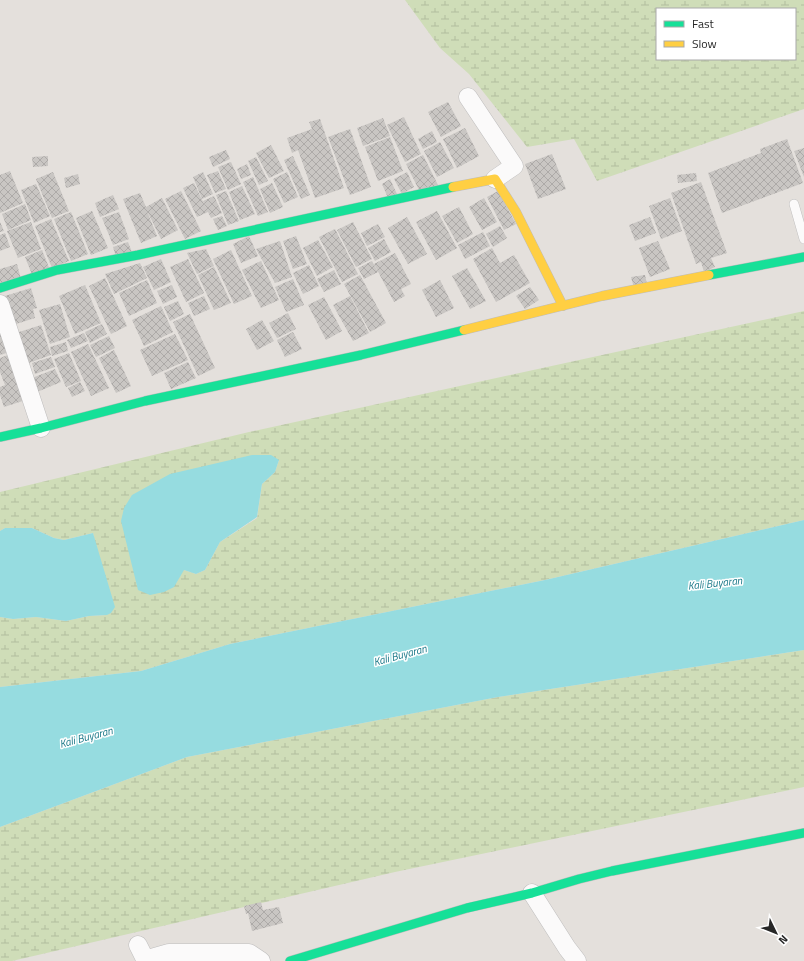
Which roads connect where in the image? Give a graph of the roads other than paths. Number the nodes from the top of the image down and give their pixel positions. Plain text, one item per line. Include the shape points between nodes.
1 (468, 96) dead end
2 (495, 179) junction
3 (794, 204) dead end
4 (804, 239) edge
5 (804, 257) edge
6 (0, 288) edge
7 (0, 304) edge
8 (563, 306) junction
9 (41, 428) junction
10 (0, 437) edge
11 (804, 833) edge
12 (532, 893) junction
13 (138, 945) dead end
14 (261, 961) edge
15 (290, 961) edge
16 (576, 961) edge

1 - 2 street via 514,166
2 - 6 street via 57,270
2 - 8 street via 516,212
3 - 4 lane
5 - 8 street via 602,296
7 - 9 street
8 - 9 street via 361,354 145,401
9 - 10 street
11 - 12 street via 612,871
12 - 15 street via 467,908
12 - 16 street
13 - 14 street via 144,957 148,958 169,953 249,953

